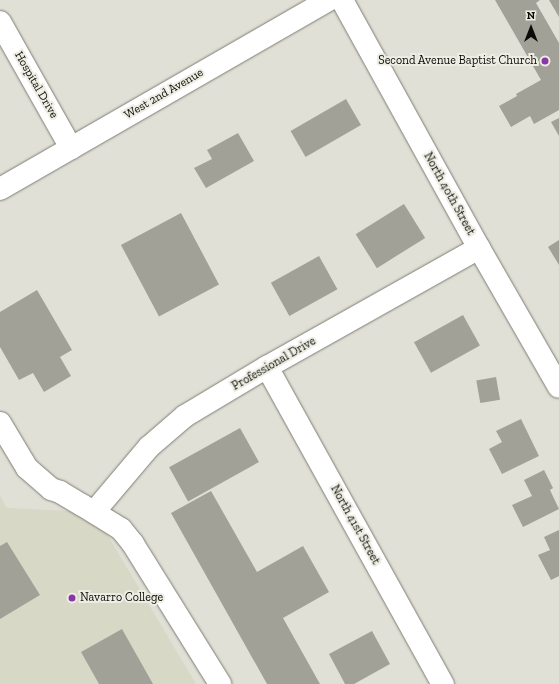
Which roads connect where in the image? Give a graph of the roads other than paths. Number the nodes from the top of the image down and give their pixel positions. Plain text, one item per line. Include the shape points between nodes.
1 (329, 0) edge
2 (342, 0) edge
3 (0, 22) edge
4 (71, 148) junction
5 (0, 189) edge
6 (479, 248) junction
7 (267, 367) junction
8 (559, 387) edge
9 (0, 423) edge
10 (94, 512) junction
11 (220, 684) edge
12 (443, 684) edge

1 - 4 street, West 2nd Avenue
2 - 6 street, North 40th Street
3 - 4 street, Hospital Drive
4 - 5 street, West 2nd Avenue
6 - 7 street, Professional Drive
6 - 8 street, North 40th Street
7 - 10 street, Professional Drive via 179,421 149,447
7 - 12 street, North 41st Street
9 - 10 street via 27,468 51,490 60,492
10 - 11 street via 120,530 133,544

